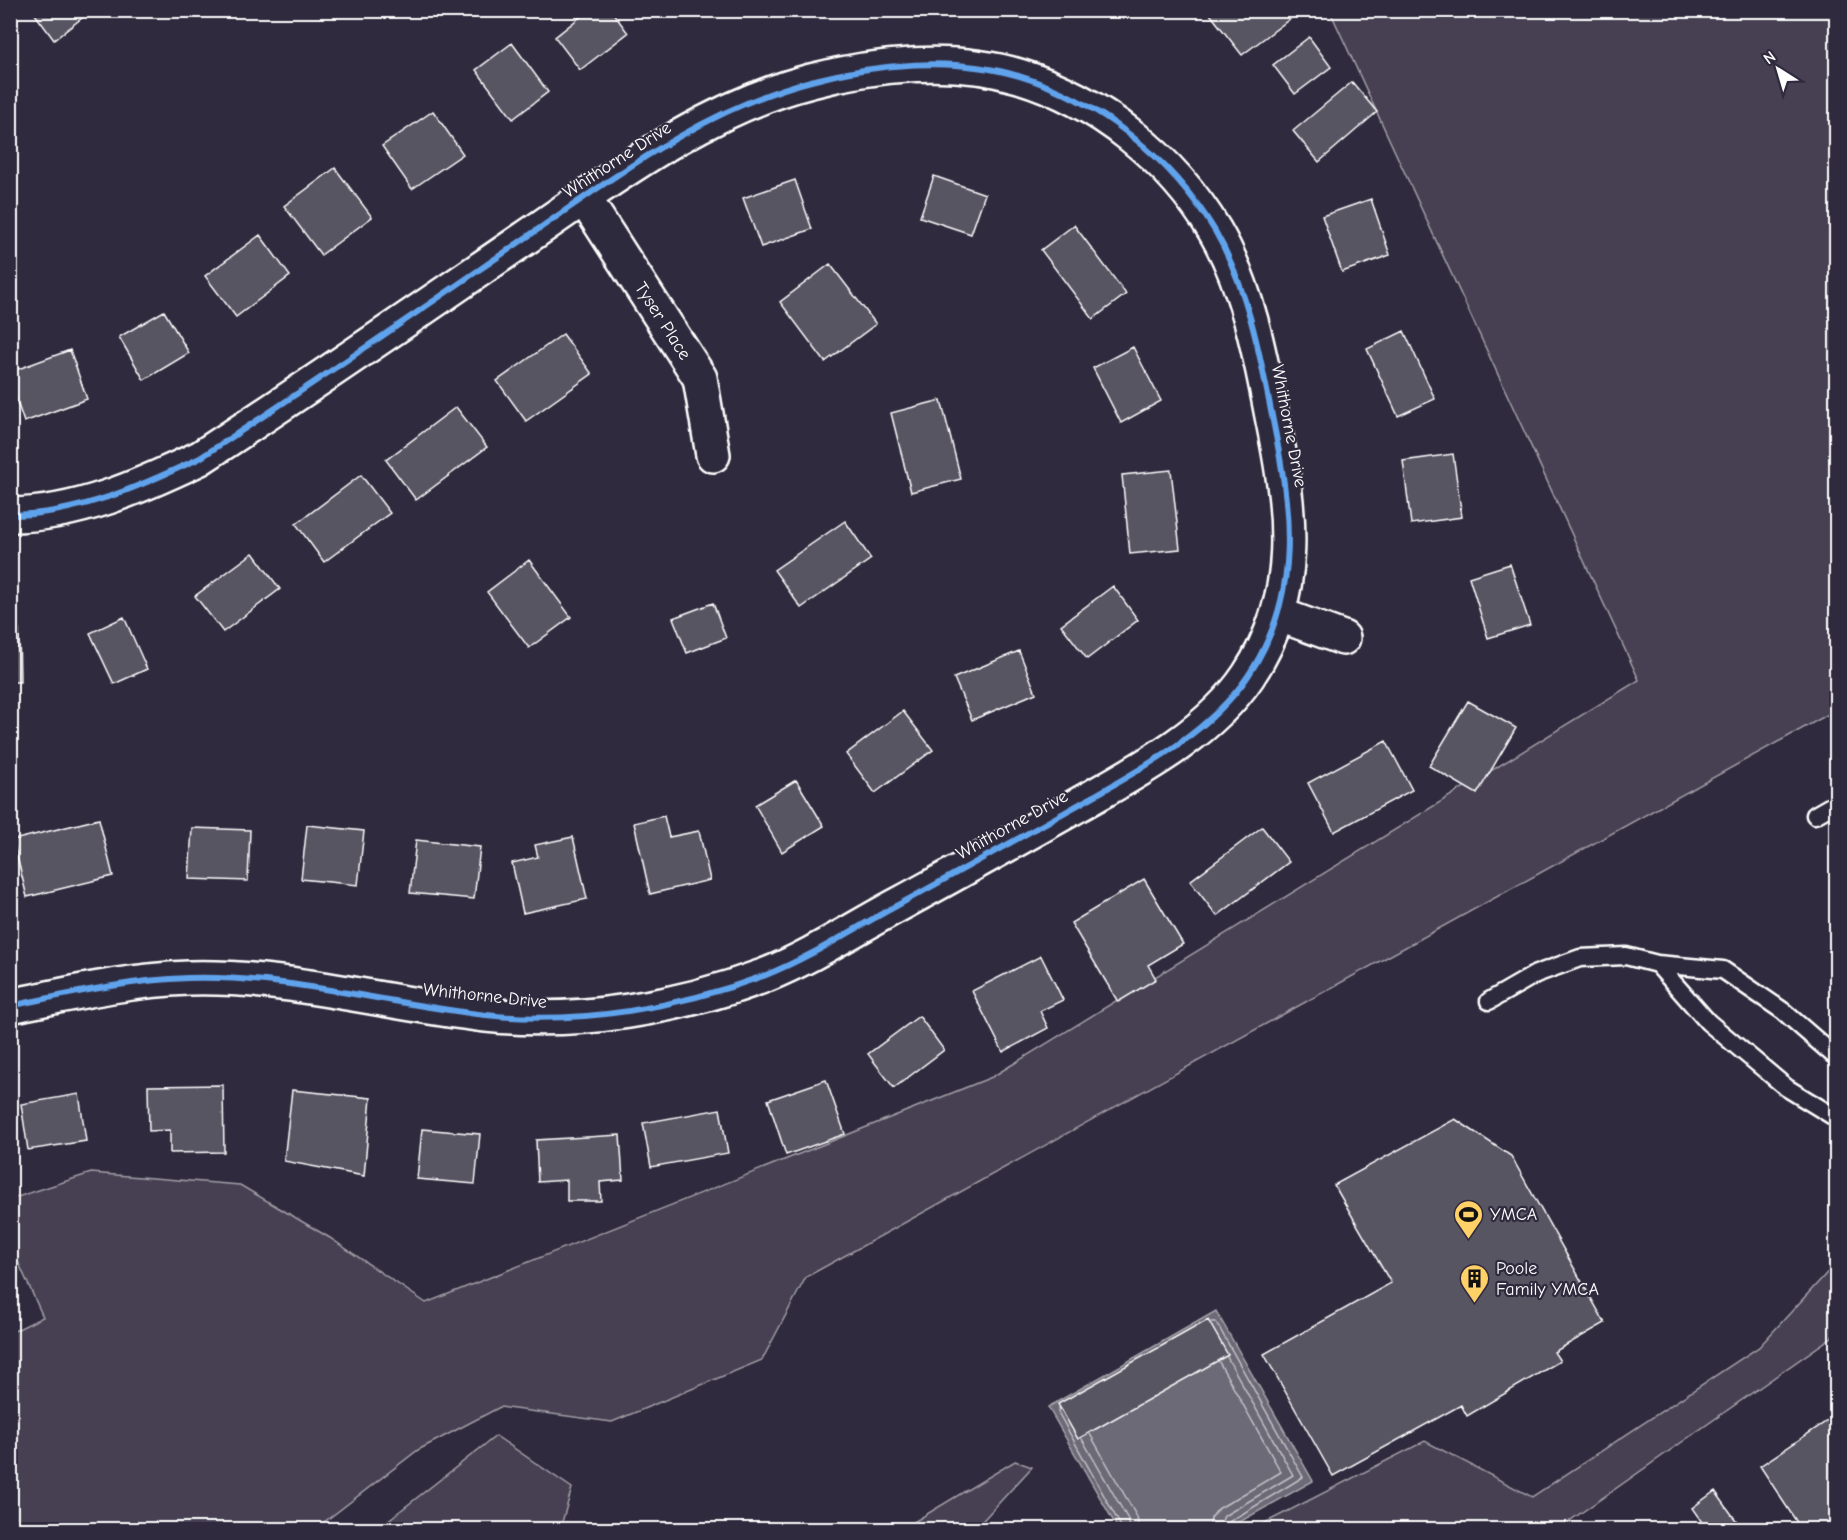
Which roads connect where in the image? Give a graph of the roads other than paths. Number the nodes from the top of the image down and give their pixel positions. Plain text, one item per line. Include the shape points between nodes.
1 (584, 198) junction
2 (713, 455) dead end
3 (10, 515) edge
4 (1280, 615) junction
5 (1343, 638) dead end
6 (1836, 803) edge
7 (1815, 815) dead end
8 (1657, 964) junction
9 (1489, 1001) dead end
10 (10, 1006) edge
11 (1836, 1057) edge
12 (1836, 1118) edge

1 - 2 street, Tyser Place via 700,378
1 - 3 street, Whithorne Drive via 200,458 145,484 88,504
1 - 4 street, Whithorne Drive via 668,143 741,104 807,81 881,66 961,66 1016,75 1061,92 1109,120 1150,150 1187,190 1218,236 1239,284 1261,358 1287,494 1289,559
4 - 5 street
4 - 10 street, Whithorne Drive via 1246,680 1195,733 985,858 784,967 696,998 613,1014 548,1019 486,1015 260,981 188,978 98,988
6 - 7 lane
8 - 9 lane via 1626,956 1580,958 1536,974
8 - 11 lane via 1723,970 1783,1011
8 - 12 lane via 1707,1022 1787,1088

